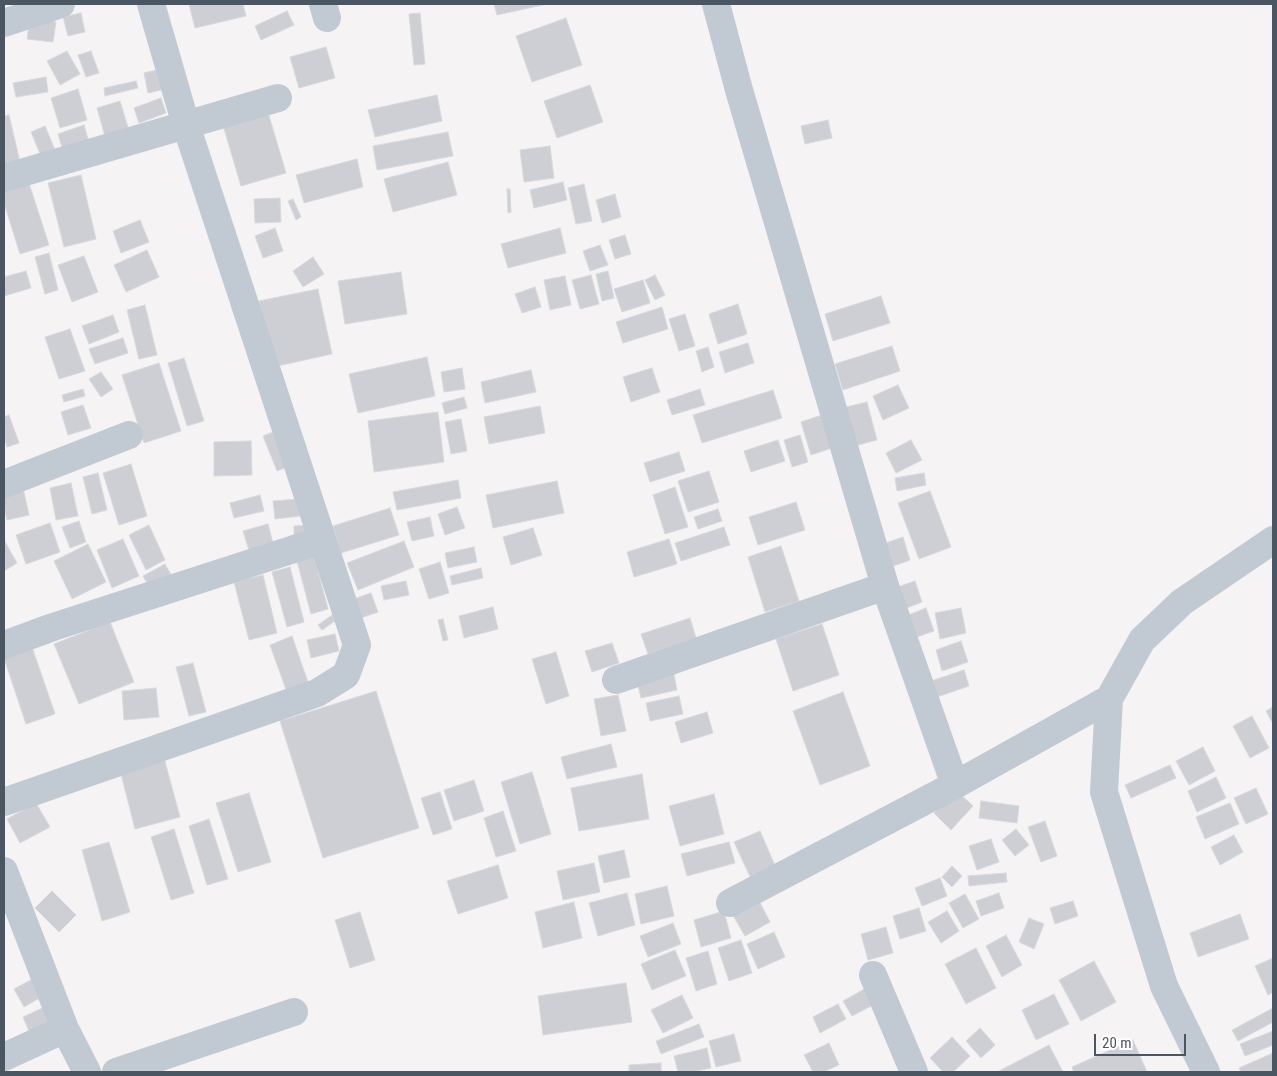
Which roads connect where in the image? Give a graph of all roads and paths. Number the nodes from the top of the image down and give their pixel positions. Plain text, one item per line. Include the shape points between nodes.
1 (61, 4) edge
2 (151, 4) edge
3 (716, 4) edge
4 (4, 23) edge
5 (278, 98) dead end
6 (186, 125) junction
7 (4, 178) edge
8 (129, 435) dead end
9 (4, 484) edge
10 (322, 540) junction
11 (1273, 540) edge
12 (885, 586) junction
13 (4, 644) edge
14 (616, 680) dead end
15 (1109, 699) junction
16 (955, 785) junction
17 (4, 802) edge
18 (4, 871) edge
19 (730, 903) dead end
20 (873, 975) dead end
21 (294, 1012) dead end
22 (65, 1029) junction
23 (4, 1057) edge
24 (87, 1072) edge
25 (116, 1072) edge
26 (914, 1072) edge
27 (1206, 1072) edge

1 - 4 street
2 - 6 street
3 - 12 street
5 - 6 street
6 - 7 street
6 - 10 street
8 - 9 street
10 - 13 street
10 - 17 street via 357,645 346,675 317,693
11 - 15 street via 1182,602 1142,640
12 - 14 street
12 - 16 street
15 - 16 street
15 - 27 street via 1104,792 1164,986
16 - 19 street
18 - 22 street
20 - 26 street
21 - 25 street
22 - 23 street
22 - 24 street

